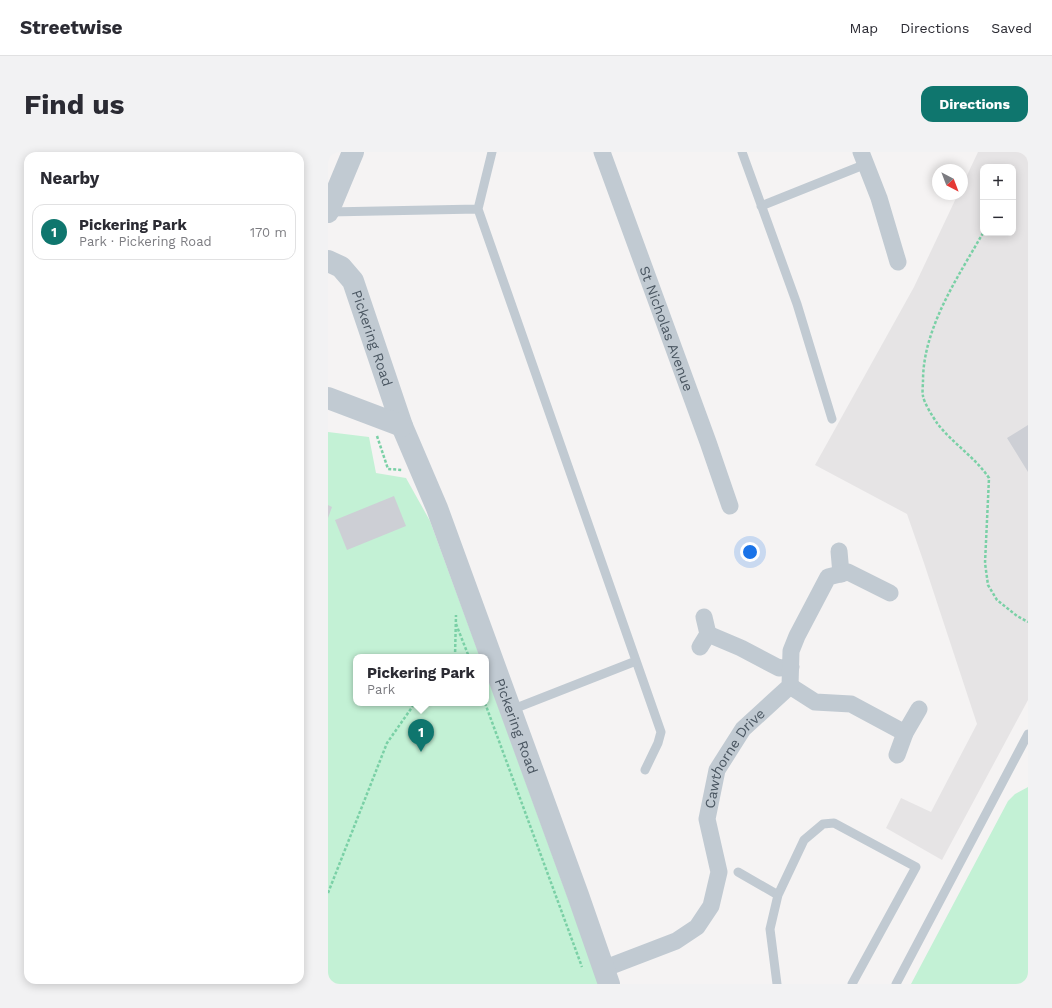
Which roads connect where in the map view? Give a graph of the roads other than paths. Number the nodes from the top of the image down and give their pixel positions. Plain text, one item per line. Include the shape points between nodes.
1 (352, 152) edge
2 (492, 152) edge
3 (602, 152) edge
4 (742, 152) edge
5 (864, 158) edge
6 (761, 206) junction
7 (478, 209) junction
8 (328, 212) edge
9 (328, 260) edge
10 (898, 262) dead end
11 (328, 398) edge
12 (832, 419) dead end
13 (402, 426) junction
14 (730, 506) dead end
15 (839, 551) dead end
16 (841, 574) junction
17 (890, 593) dead end
18 (704, 633) dead end
19 (636, 661) junction
20 (791, 667) junction
21 (790, 686) junction
22 (919, 709) dead end
23 (511, 710) junction
24 (905, 733) junction
25 (1028, 734) edge
26 (897, 755) dead end
27 (645, 770) dead end
28 (738, 872) dead end
29 (778, 895) junction
30 (598, 974) edge
31 (777, 984) edge
32 (852, 984) edge
33 (896, 984) edge

1 - 8 street
2 - 7 lane
3 - 14 street, St Nicholas Avenue
4 - 6 lane
5 - 6 lane
5 - 10 street
6 - 12 lane via 797,304
7 - 8 lane
7 - 19 lane
9 - 13 street, Pickering Road via 340,267 353,281
11 - 13 street
13 - 23 street, Pickering Road via 437,508
15 - 16 street
16 - 17 street via 848,572
16 - 20 street via 828,577 797,636 791,651
18 - 20 street via 741,648 779,668
19 - 23 lane
19 - 27 lane via 661,732
20 - 21 street
21 - 24 street via 815,702 851,704
21 - 30 street, Cawthorne Drive via 743,729 717,770 707,819 719,872 710,906 697,927 676,941
22 - 24 street
23 - 30 street, Pickering Road via 578,895
24 - 26 street
25 - 33 lane
28 - 29 lane
29 - 31 lane via 770,929
29 - 32 lane via 804,840 823,824 834,824 916,867

